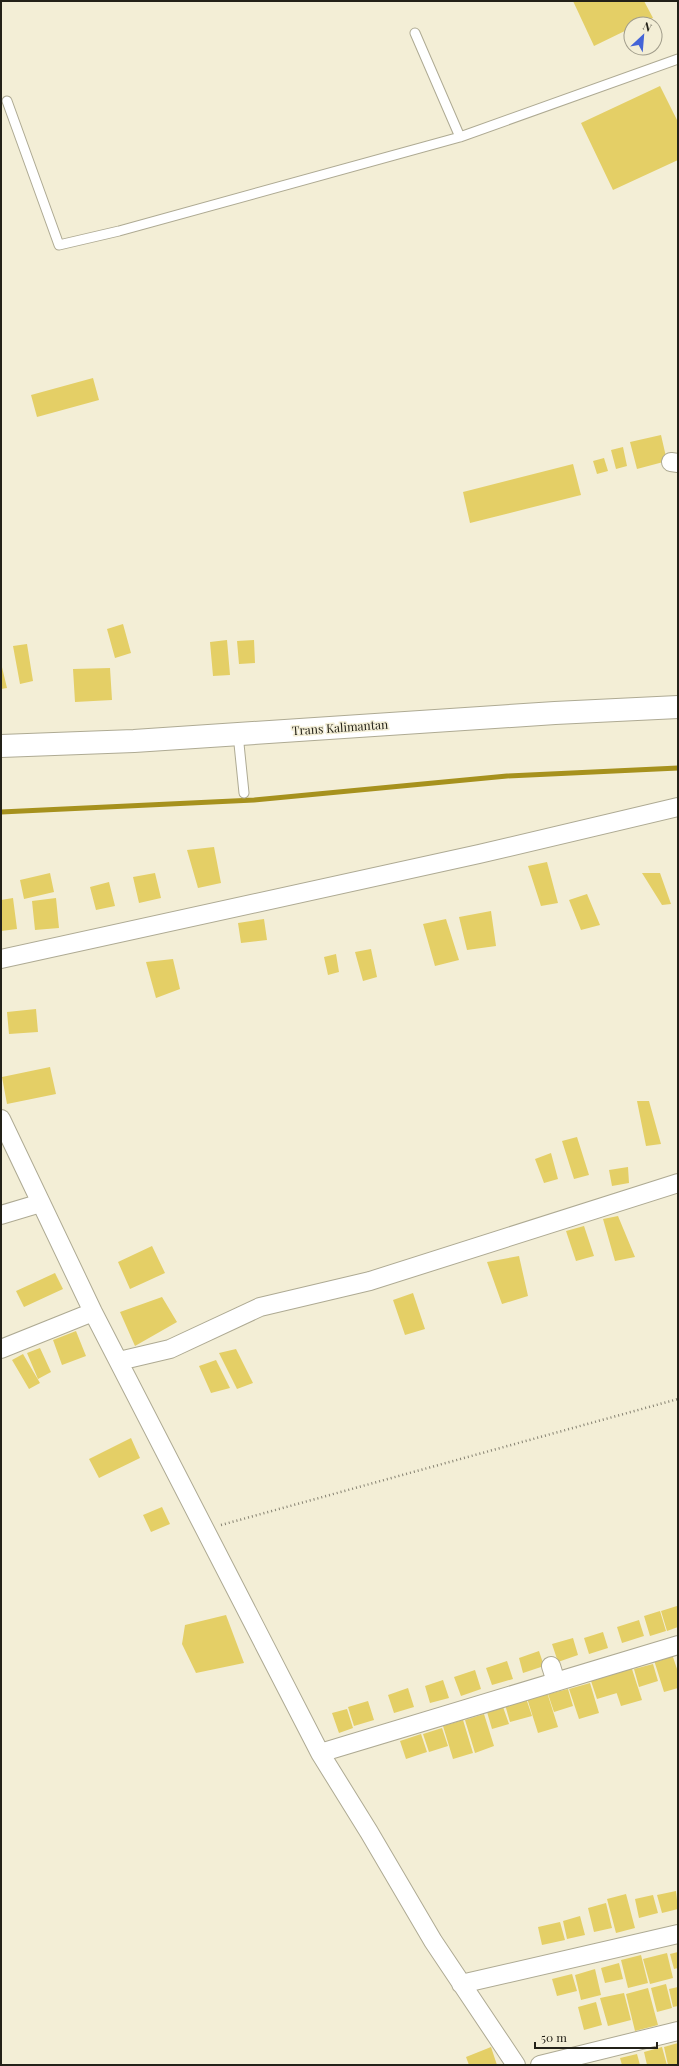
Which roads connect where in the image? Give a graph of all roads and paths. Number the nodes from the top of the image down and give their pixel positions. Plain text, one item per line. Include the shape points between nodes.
1 (415, 33) dead end
2 (678, 59) edge
3 (7, 101) dead end
4 (460, 137) junction
5 (678, 707) edge
6 (238, 734) junction
7 (1, 746) edge
8 (244, 793) dead end
9 (678, 807) edge
10 (1, 959) edge
11 (1, 1119) edge
12 (678, 1183) edge
13 (41, 1203) junction
14 (1, 1215) edge
15 (93, 1312) junction
16 (1, 1349) edge
17 (119, 1361) junction
18 (678, 1399) edge
19 (205, 1529) junction
20 (678, 1645) edge
21 (320, 1753) junction
22 (678, 1934) edge
23 (461, 1984) junction
24 (678, 2031) edge
25 (516, 2065) edge
26 (540, 2065) edge

1 - 4 lane
2 - 4 lane
3 - 4 lane via 59,245 119,231
5 - 6 highway, Trans Kalimantan
6 - 7 highway, Trans Kalimantan via 126,742
6 - 8 lane
9 - 10 street via 472,856
11 - 13 street
12 - 17 street via 370,1281 260,1307 170,1349
13 - 14 street
13 - 15 street
15 - 16 street
15 - 17 street
17 - 19 street
18 - 19 path
19 - 21 street
20 - 21 street via 554,1674
21 - 23 street
22 - 23 street
23 - 25 street
24 - 26 street

